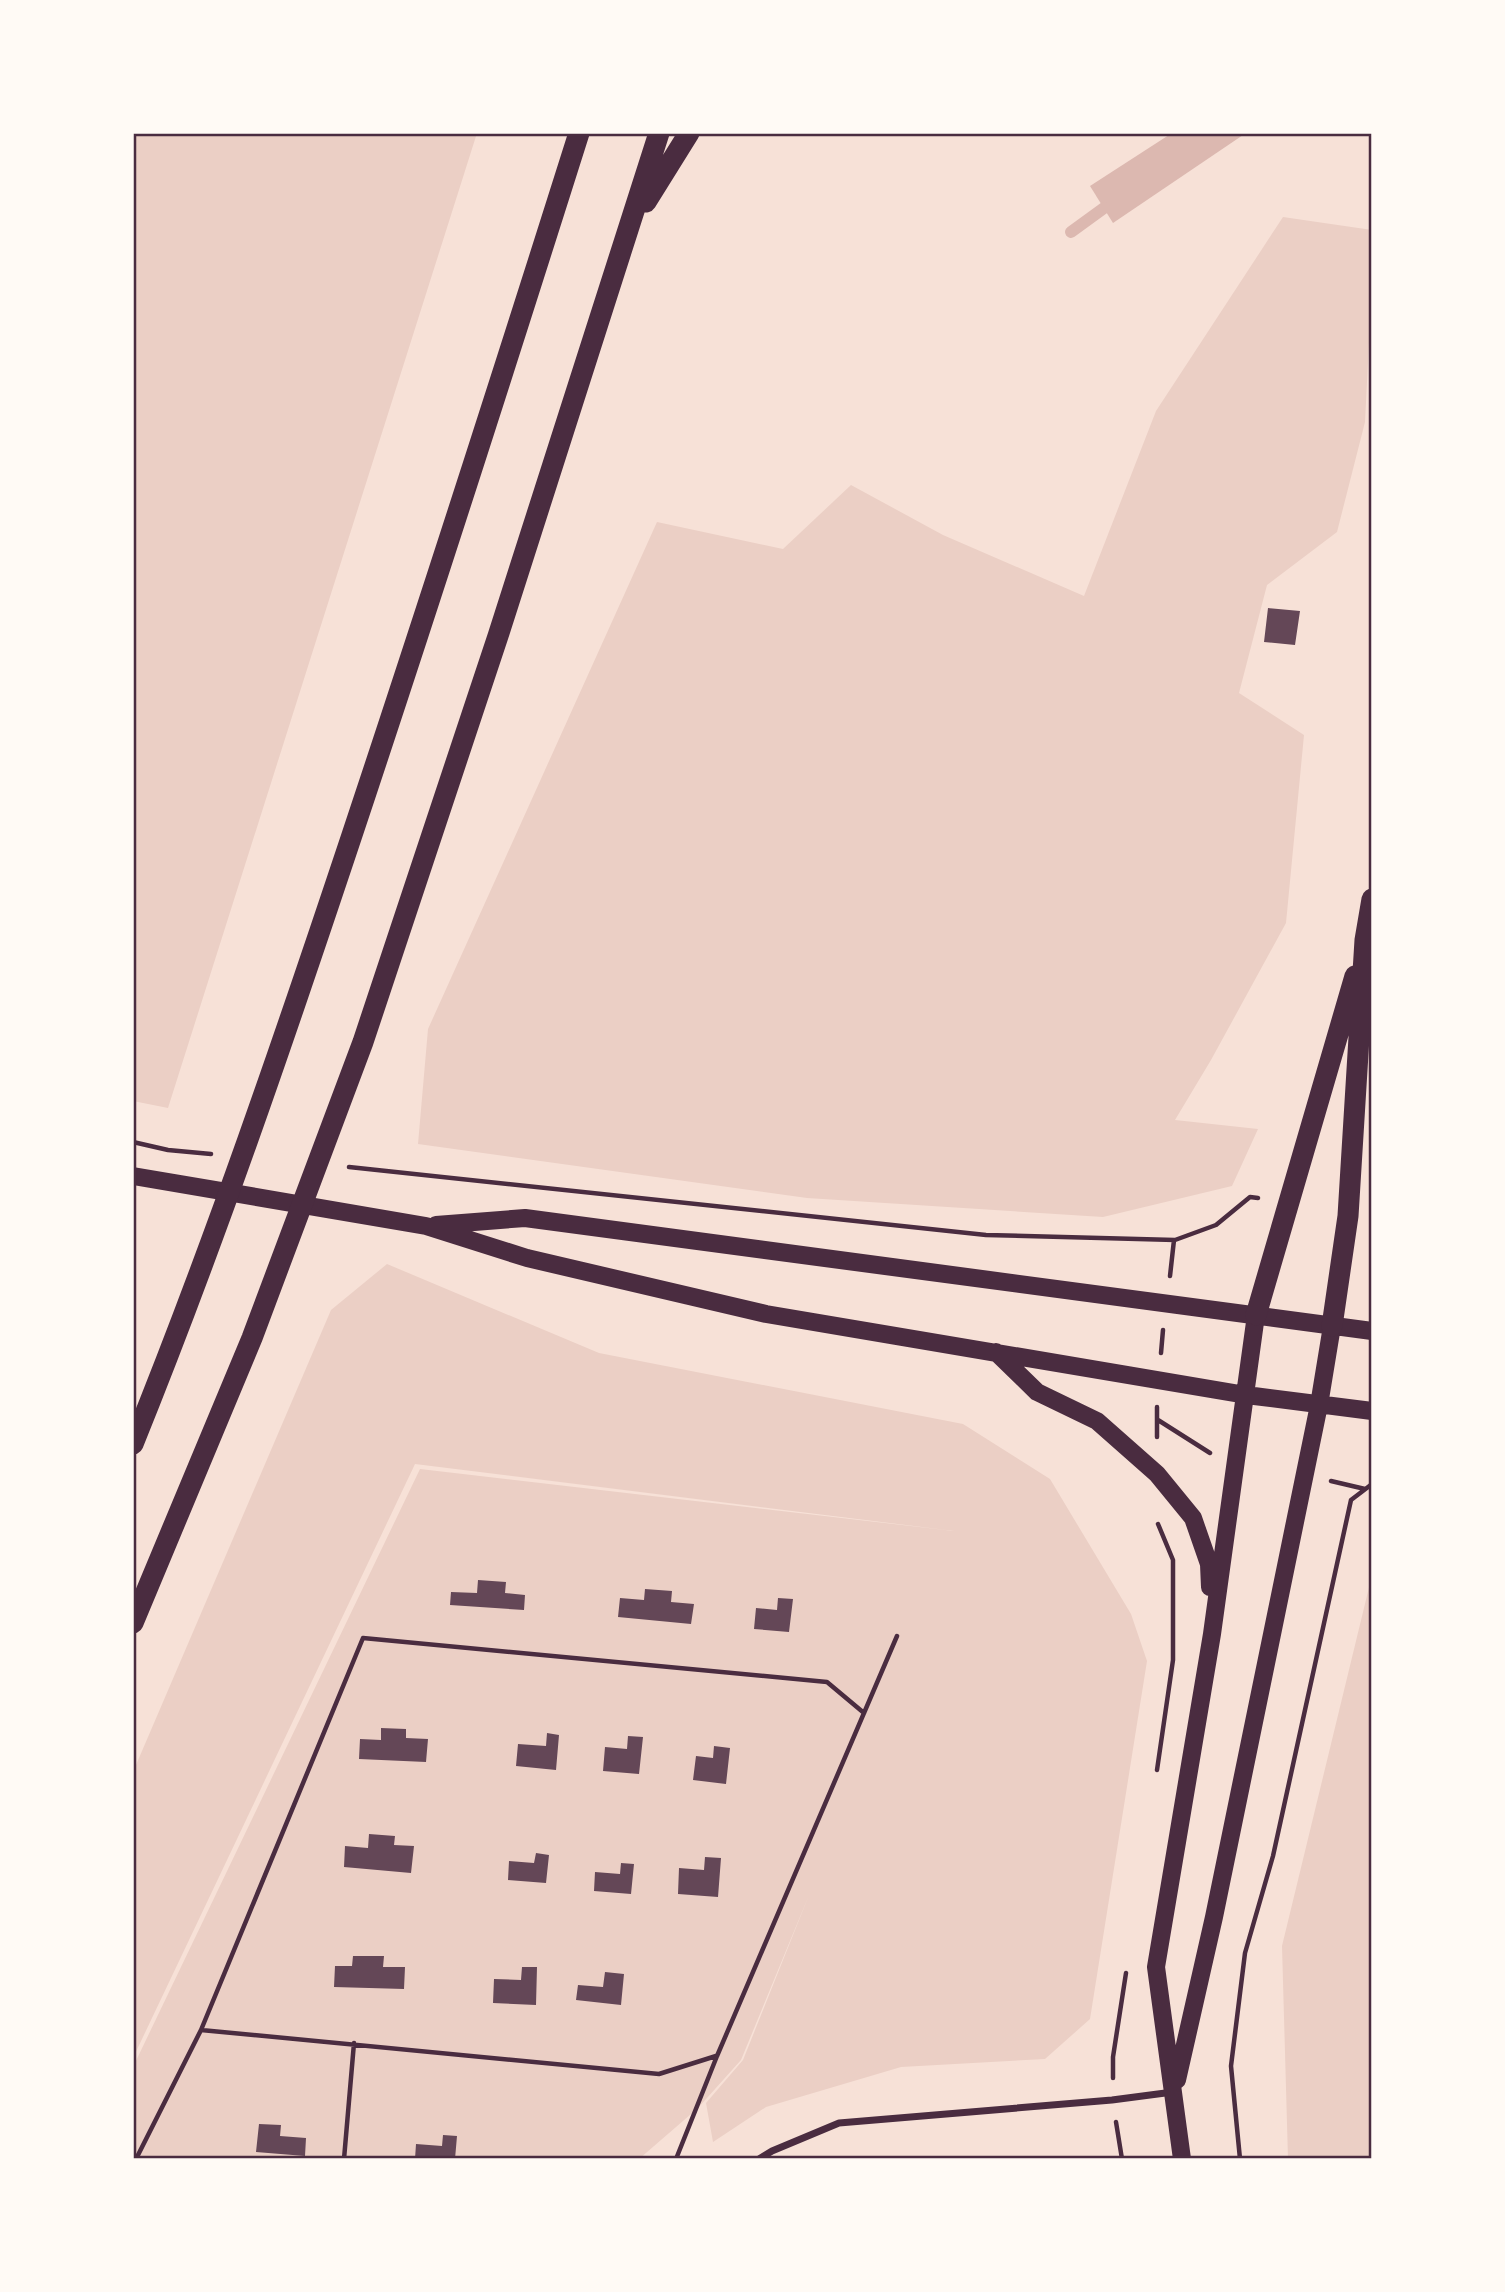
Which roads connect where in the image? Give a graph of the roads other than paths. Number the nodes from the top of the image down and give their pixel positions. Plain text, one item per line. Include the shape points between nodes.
1 (579, 133) edge
2 (659, 133) edge
3 (689, 133) edge
4 (628, 230) junction
5 (1372, 899) edge
6 (1365, 940) junction
7 (133, 1176) edge
8 (425, 1226) junction
9 (1256, 1315) junction
10 (1332, 1326) junction
11 (1372, 1331) edge
12 (996, 1352) junction
13 (1246, 1395) junction
14 (1319, 1405) junction
15 (1372, 1411) edge
16 (133, 1444) edge
17 (133, 1623) edge
18 (1212, 1634) junction
19 (1174, 2092) junction
20 (759, 2159) edge
21 (1182, 2159) edge

1 - 16 highway via 288,1029 182,1324
2 - 4 highway
3 - 4 highway
4 - 17 highway via 363,1042 252,1338
5 - 6 highway
6 - 9 highway
6 - 10 highway via 1348,1216
7 - 8 main road
8 - 9 main road via 525,1218
8 - 12 main road via 527,1258 766,1314
9 - 10 main road
9 - 13 main road
10 - 11 main road
10 - 14 main road
12 - 13 main road
12 - 18 main road via 1037,1392 1097,1421 1122,1442 1157,1474 1193,1518 1209,1564
13 - 14 main road
13 - 18 main road
14 - 15 main road
14 - 19 main road
18 - 19 main road via 1156,1967
19 - 20 street via 839,2123
19 - 21 main road

